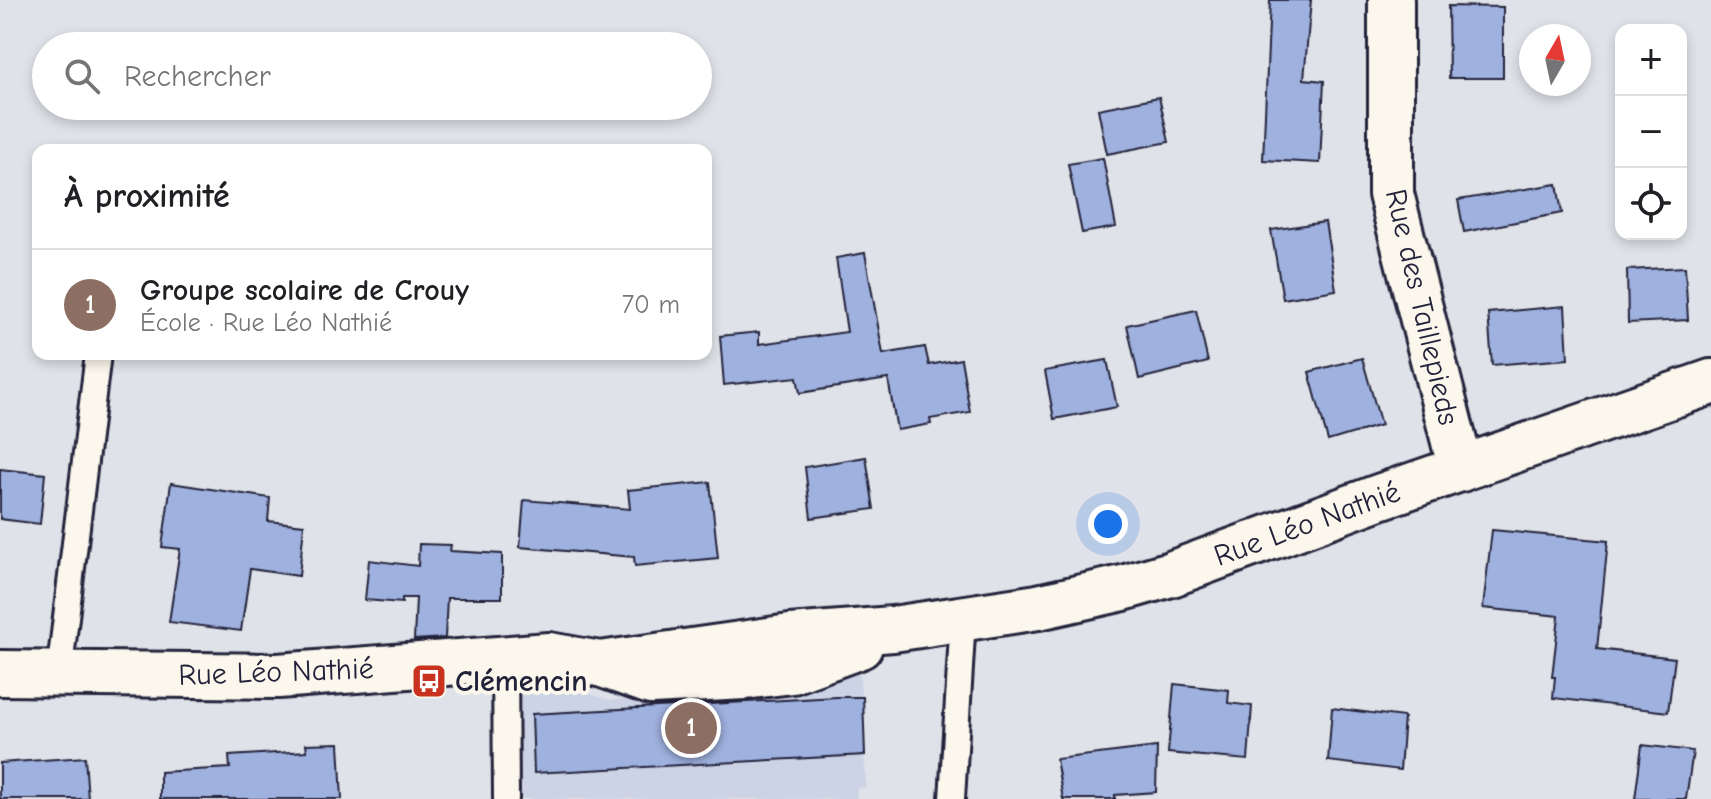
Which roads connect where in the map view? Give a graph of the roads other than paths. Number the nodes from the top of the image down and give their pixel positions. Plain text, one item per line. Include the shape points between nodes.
1 (1391, 0) edge
2 (97, 360) edge
3 (1711, 382) edge
4 (1461, 469) junction
5 (963, 618) junction
6 (505, 658) junction
7 (0, 673) edge
8 (59, 675) junction
9 (506, 799) edge
10 (952, 799) edge

1 - 4 main road, Rue des Taillepieds via 1391,194
2 - 8 lane
3 - 4 main road, Rue Léo Nathié
4 - 5 main road, Rue Léo Nathié via 1159,577 1038,607
5 - 6 main road, Rue Léo Nathié via 893,629 792,671 744,677 651,682 600,664 549,655
5 - 10 lane
6 - 8 main road, Rue Léo Nathié via 278,676
6 - 9 lane
7 - 8 main road, Rue Léo Nathié

